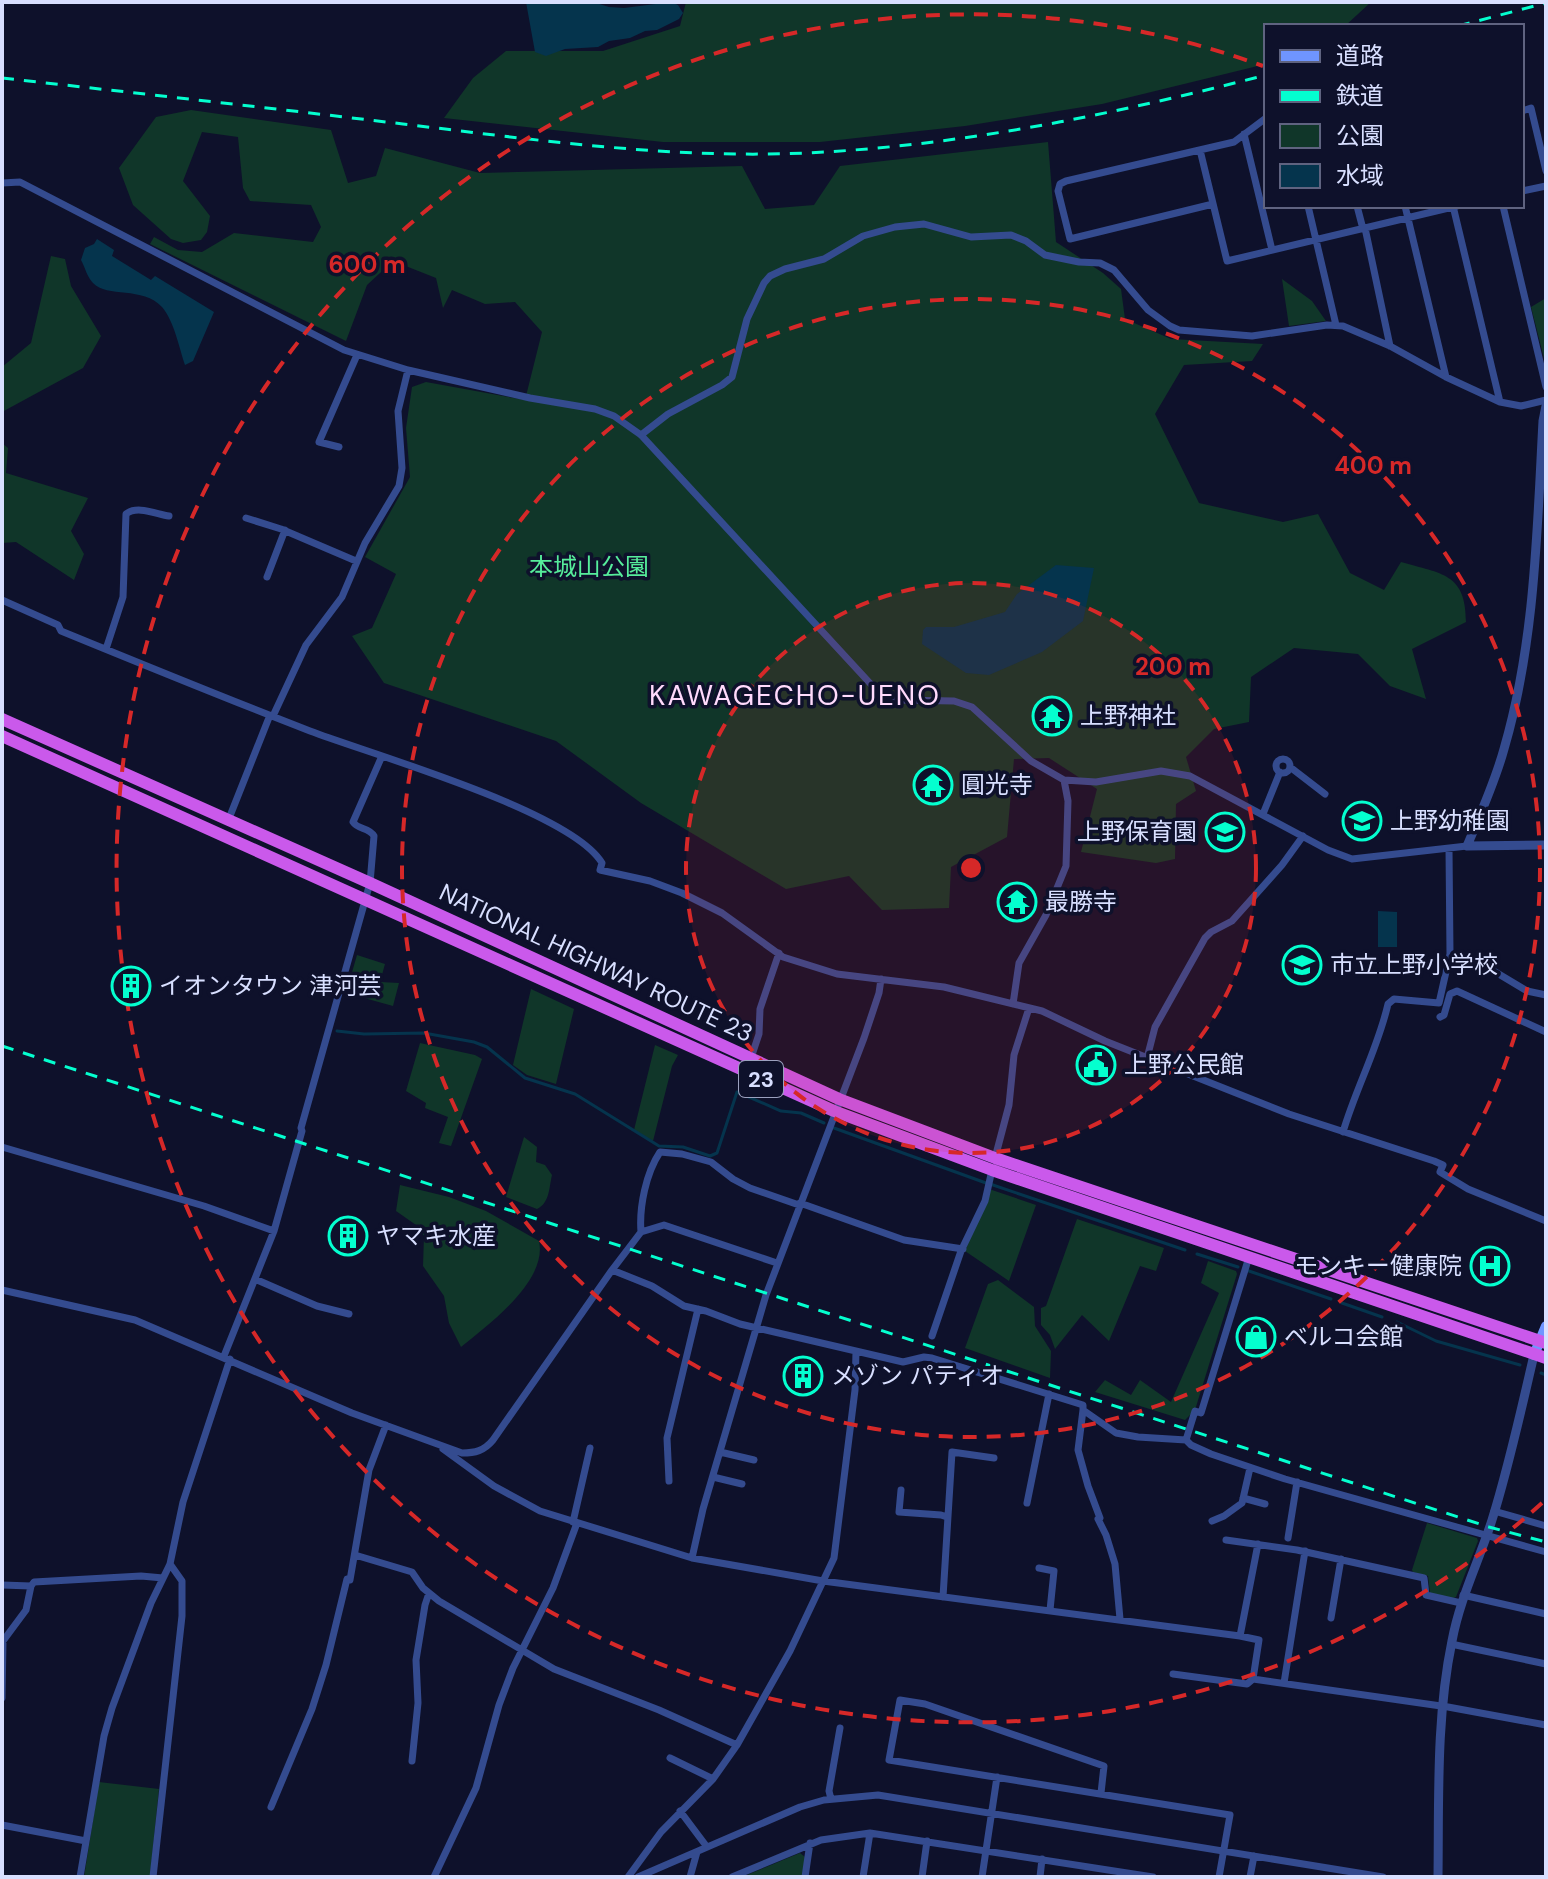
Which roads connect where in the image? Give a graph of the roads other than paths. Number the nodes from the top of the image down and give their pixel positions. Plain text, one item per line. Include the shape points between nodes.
1 (1524, 110) edge
2 (1264, 119) edge
3 (1244, 134) junction
4 (1200, 150) junction
5 (1546, 171) edge
6 (2, 183) edge
7 (1546, 186) edge
8 (1524, 191) edge
9 (1213, 204) junction
10 (1308, 208) edge
11 (1358, 208) edge
12 (1405, 208) edge
13 (1446, 208) edge
14 (1454, 208) edge
15 (1503, 208) edge
16 (1407, 218) junction
17 (1364, 228) junction
18 (1316, 239) junction
19 (1272, 250) junction
20 (1336, 325) junction
21 (1390, 346) junction
22 (357, 355) junction
23 (408, 370) junction
24 (1446, 377) junction
25 (1546, 387) edge
26 (1546, 400) edge
27 (1500, 402) junction
28 (1546, 406) edge
29 (641, 435) junction
30 (339, 447) dead end
31 (169, 516) dead end
32 (246, 518) dead end
33 (285, 530) junction
34 (356, 561) junction
35 (267, 577) dead end
36 (2, 600) edge
37 (106, 649) junction
38 (272, 716) junction
39 (2, 719) edge
40 (2, 736) edge
41 (382, 756) junction
42 (1290, 767) junction
43 (1280, 772) junction
44 (1064, 780) junction
45 (1325, 794) dead end
46 (1263, 814) junction
47 (227, 821) junction
48 (1303, 836) junction
49 (1546, 845) edge
50 (1467, 846) junction
51 (1449, 849) junction
52 (370, 883) junction
53 (365, 900) junction
54 (779, 953) junction
55 (1450, 954) junction
56 (881, 979) junction
57 (1546, 995) edge
58 (1013, 1004) junction
59 (1029, 1008) junction
60 (1440, 1017) dead end
61 (1546, 1032) edge
62 (751, 1058) junction
63 (1147, 1058) junction
64 (836, 1105) junction
65 (1343, 1132) junction
66 (2, 1147) edge
67 (993, 1164) junction
68 (799, 1204) junction
69 (1546, 1221) edge
70 (274, 1231) junction
71 (641, 1232) junction
72 (963, 1249) junction
73 (1249, 1257) junction
74 (777, 1263) junction
75 (612, 1270) junction
76 (255, 1279) junction
77 (2, 1290) edge
78 (698, 1309) junction
79 (349, 1314) dead end
80 (1546, 1326) edge
81 (756, 1329) junction
82 (932, 1336) dead end
83 (1543, 1342) edge
84 (856, 1351) junction
85 (227, 1357) junction
86 (1540, 1357) edge
87 (1049, 1394) junction
88 (1083, 1410) junction
89 (386, 1425) junction
90 (1186, 1440) junction
91 (438, 1445) junction
92 (590, 1448) dead end
93 (720, 1452) junction
94 (994, 1458) dead end
95 (754, 1460) dead end
96 (1250, 1468) junction
97 (713, 1477) junction
98 (669, 1481) dead end
99 (1297, 1482) junction
100 (742, 1484) dead end
101 (901, 1490) dead end
102 (1243, 1498) junction
103 (1027, 1503) dead end
104 (1265, 1504) dead end
105 (1494, 1511) junction
106 (947, 1517) junction
107 (1212, 1521) dead end
108 (575, 1522) junction
109 (1546, 1526) edge
110 (1486, 1537) junction
111 (1288, 1538) dead end
112 (1226, 1540) dead end
113 (1258, 1544) junction
114 (1305, 1551) junction
115 (1546, 1552) edge
116 (355, 1555) junction
117 (692, 1558) junction
118 (1341, 1559) junction
119 (170, 1564) junction
120 (1039, 1568) dead end
121 (163, 1578) junction
122 (823, 1581) junction
123 (2, 1585) edge
124 (31, 1586) junction
125 (429, 1593) junction
126 (943, 1597) junction
127 (1462, 1599) junction
128 (1050, 1610) junction
129 (1546, 1614) edge
130 (1331, 1618) dead end
131 (1120, 1619) junction
132 (1240, 1636) junction
133 (1451, 1644) junction
134 (522, 1648) junction
135 (1546, 1664) edge
136 (1173, 1674) dead end
137 (1253, 1679) junction
138 (1284, 1683) junction
139 (2, 1698) edge
140 (1441, 1706) junction
141 (1546, 1725) edge
142 (840, 1728) dead end
143 (737, 1745) junction
144 (670, 1758) dead end
145 (412, 1761) dead end
146 (997, 1777) junction
147 (713, 1779) junction
148 (1101, 1793) junction
149 (831, 1799) junction
150 (271, 1807) dead end
151 (680, 1811) junction
152 (992, 1814) junction
153 (2, 1825) edge
154 (870, 1833) junction
155 (86, 1841) junction
156 (927, 1841) junction
157 (810, 1843) junction
158 (707, 1847) junction
159 (986, 1850) junction
160 (1224, 1851) junction
161 (697, 1852) junction
162 (1254, 1856) junction
163 (1042, 1859) junction
164 (1097, 1873) edge
165 (80, 1877) edge
166 (153, 1877) edge
167 (434, 1877) edge
168 (628, 1877) edge
169 (638, 1877) edge
170 (690, 1877) edge
171 (732, 1877) edge
172 (805, 1877) edge
173 (863, 1877) edge
174 (922, 1877) edge
175 (982, 1877) edge
176 (1040, 1877) edge
177 (1153, 1877) edge
178 (1219, 1877) edge
179 (1250, 1877) edge
180 (1383, 1877) edge
181 (1438, 1877) edge

1 - 5 street via 1531,108
2 - 3 street
3 - 4 street via 1234,142
3 - 19 street
4 - 9 street
4 - 9 street via 1066,181 1058,191 1070,239
6 - 22 street via 20,182
7 - 8 street
9 - 19 street via 1227,261
10 - 18 street
11 - 17 street
12 - 16 street
13 - 16 street
14 - 27 street
15 - 25 street
16 - 17 street
16 - 24 street
17 - 18 street
17 - 21 street
18 - 19 street
18 - 20 street
20 - 21 street
20 - 29 street via 1252,336 1179,330 1148,310 1108,266 1054,258 1011,235 971,237 913,224 863,236 824,259 770,276 747,319 732,377
21 - 24 street
22 - 23 street
22 - 30 street via 319,442
23 - 29 street via 595,409
23 - 34 street via 398,411 400,480
24 - 27 street
26 - 27 street via 1521,406
28 - 50 street via 1526,644 1504,751
29 - 44 street via 879,693 903,701 954,701 972,707 1031,761
31 - 37 street via 136,510 126,514 123,597
32 - 33 street
33 - 34 street
33 - 35 street
34 - 38 street via 342,597 306,645
36 - 37 street
37 - 38 street
38 - 41 street
38 - 47 street
39 - 47 highway, NATIONAL HIGHWAY ROUTE 23 / 23
40 - 53 highway, NATIONAL HIGHWAY ROUTE 23 / 23
41 - 52 street via 353,822 374,836
41 - 54 street via 545,820 594,850 600,870 682,893 722,913
42 - 43 street
42 - 43 street via 1285,755 1277,764
42 - 45 street
43 - 46 street
44 - 46 street via 1184,773
44 - 58 street via 1066,866 1019,963
46 - 48 street
47 - 52 highway, NATIONAL HIGHWAY ROUTE 23 / 23
48 - 51 street via 1359,860
48 - 63 street via 1232,921 1205,938 1155,1027
49 - 50 street
50 - 51 street
51 - 55 street
52 - 53 street
52 - 62 highway, NATIONAL HIGHWAY ROUTE 23 / 23
53 - 64 highway, NATIONAL HIGHWAY ROUTE 23 / 23
53 - 70 street
54 - 56 street via 837,974
54 - 62 street
55 - 57 street
55 - 65 street via 1439,1003 1394,999 1388,1004
56 - 58 street
56 - 64 street
58 - 59 street
59 - 63 street
59 - 67 street via 1014,1055 1009,1105
60 - 61 street via 1450,994 1457,991
62 - 64 highway, NATIONAL HIGHWAY ROUTE 23 / 23
63 - 65 street
64 - 67 highway, NATIONAL HIGHWAY ROUTE 23 / 23
64 - 68 street
65 - 69 street via 1434,1161 1443,1165 1440,1172 1468,1189
66 - 70 street
67 - 72 street via 985,1201
67 - 73 highway, NATIONAL HIGHWAY ROUTE 23 / 23
67 - 83 highway, NATIONAL HIGHWAY ROUTE 23 / 23
68 - 71 street via 750,1188 711,1162 660,1152 646,1187
68 - 72 street via 904,1240
68 - 74 street
70 - 76 street
71 - 74 street via 673,1227
71 - 75 street
72 - 82 street
73 - 86 highway, NATIONAL HIGHWAY ROUTE 23 / 23
73 - 90 street via 1201,1413 1195,1411
74 - 81 street
75 - 78 street
75 - 91 street via 488,1446 462,1453
76 - 79 street
76 - 85 street
77 - 85 street via 135,1320
78 - 81 street
78 - 98 street via 667,1438
80 - 83 main road
81 - 84 street
81 - 93 street
83 - 86 main road
84 - 87 street via 903,1362 932,1358
84 - 122 street via 834,1558
85 - 89 street
85 - 119 street
86 - 105 street
87 - 88 street via 1083,1405
87 - 103 street
88 - 90 street via 1116,1433
88 - 131 street via 1078,1450 1111,1547
89 - 91 street
89 - 116 street via 369,1470
90 - 96 street
91 - 108 street via 523,1503
92 - 108 street
93 - 95 street
93 - 97 street
94 - 106 street via 952,1452
96 - 99 street
96 - 102 street
97 - 100 street
97 - 117 street
99 - 110 street
99 - 111 street
101 - 106 street via 899,1512
102 - 104 street
102 - 107 street via 1230,1513
105 - 109 street
105 - 110 street
106 - 126 street
108 - 117 street
108 - 134 street via 553,1588
110 - 115 street
110 - 127 street
112 - 113 street
113 - 114 street
113 - 132 street
114 - 118 street
114 - 138 street
116 - 125 street via 404,1567
116 - 150 street via 312,1709
117 - 122 street
118 - 127 street via 1424,1578 1426,1595
118 - 130 street
119 - 121 street
119 - 166 street via 182,1581 182,1616
120 - 128 street via 1054,1571
121 - 124 street
121 - 155 street via 112,1708
122 - 126 street
122 - 143 street
123 - 124 street
124 - 139 street via 26,1610 3,1641
125 - 134 street
125 - 145 street via 416,1660
126 - 128 street
127 - 129 street
127 - 133 street
128 - 131 street
131 - 132 street
132 - 137 street via 1259,1640
133 - 135 street
133 - 140 street
134 - 143 street via 573,1677
134 - 167 street via 499,1705 476,1788
136 - 137 street via 1247,1684
137 - 138 street
138 - 140 street
140 - 141 street
140 - 181 street
142 - 149 street
143 - 147 street
144 - 147 street
146 - 148 street
146 - 148 street via 889,1760 900,1700 1104,1766
146 - 152 street
147 - 151 street
148 - 160 street via 1230,1815
149 - 152 street via 878,1795
149 - 158 street
151 - 158 street
151 - 168 street
152 - 159 street
152 - 160 street
153 - 155 street
154 - 156 street
154 - 157 street
154 - 173 street
155 - 165 street
156 - 159 street
156 - 174 street
157 - 171 street
157 - 172 street
158 - 161 street
159 - 163 street
159 - 175 street
160 - 162 street
160 - 178 street
161 - 169 street
161 - 170 street
162 - 179 street
162 - 180 street
163 - 164 street
163 - 176 street
164 - 177 street

